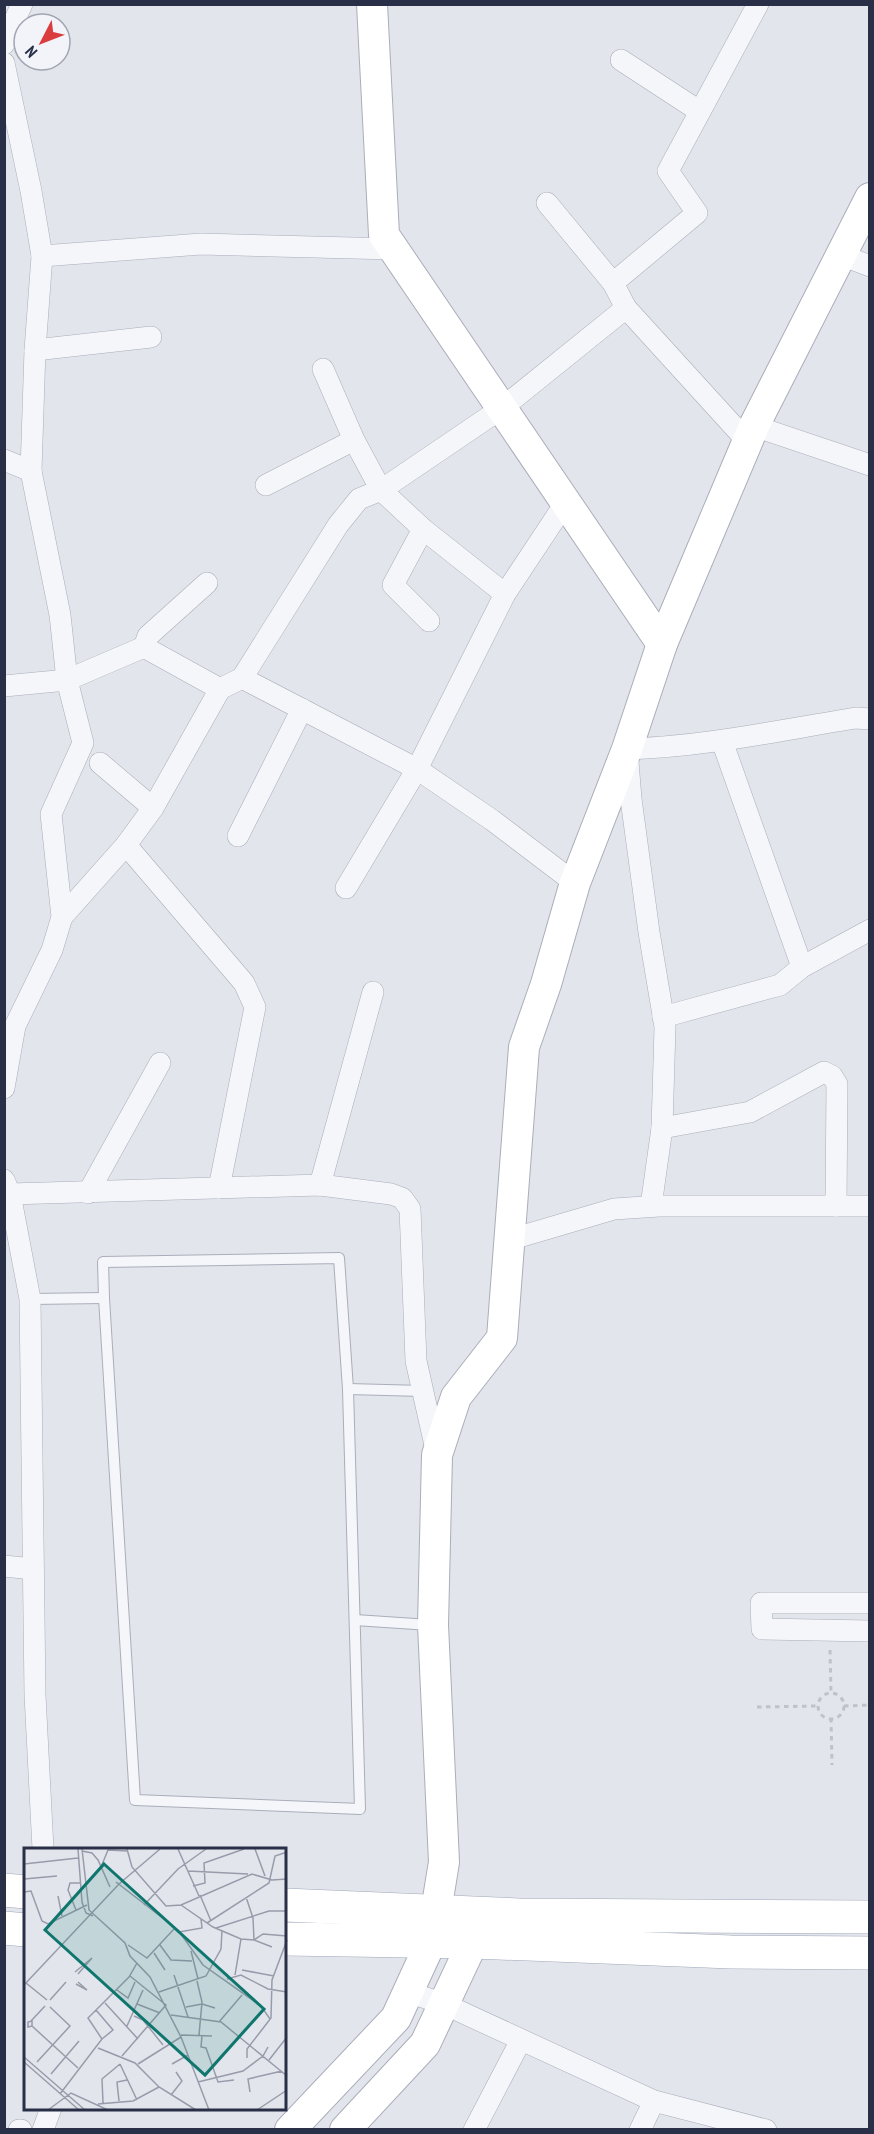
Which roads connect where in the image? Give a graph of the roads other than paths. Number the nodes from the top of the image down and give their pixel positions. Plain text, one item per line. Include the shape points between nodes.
1 (22, 4) edge
2 (372, 4) edge
3 (758, 5) edge
4 (4, 44) edge
5 (621, 60) dead end
6 (4, 63) edge
7 (699, 111) junction
8 (870, 198) edge
9 (547, 203) dead end
10 (393, 249) junction
11 (841, 255) junction
12 (42, 256) junction
13 (870, 266) edge
14 (613, 284) junction
15 (626, 308) junction
16 (151, 337) dead end
17 (35, 350) junction
18 (322, 369) dead end
19 (502, 408) junction
20 (751, 434) junction
21 (354, 440) junction
22 (4, 460) edge
23 (870, 465) edge
24 (31, 471) junction
25 (266, 485) dead end
26 (381, 490) junction
27 (566, 502) junction
28 (423, 529) junction
29 (207, 583) dead end
30 (505, 594) junction
31 (429, 621) dead end
32 (662, 644) junction
33 (144, 647) junction
34 (242, 678) junction
35 (68, 680) junction
36 (4, 686) edge
37 (220, 689) junction
38 (302, 709) junction
39 (870, 719) edge
40 (722, 741) junction
41 (627, 749) junction
42 (100, 763) dead end
43 (417, 769) junction
44 (153, 808) junction
45 (238, 836) dead end
46 (126, 845) junction
47 (575, 883) junction
48 (346, 888) dead end
49 (62, 917) junction
50 (870, 930) edge
51 (802, 967) junction
52 (373, 992) dead end
53 (663, 1017) junction
54 (160, 1063) dead end
55 (4, 1088) edge
56 (662, 1128) junction
57 (320, 1185) junction
58 (7, 1187) edge
59 (219, 1188) junction
60 (88, 1193) junction
61 (651, 1206) junction
62 (836, 1206) junction
63 (870, 1206) edge
64 (509, 1240) junction
65 (104, 1298) junction
66 (30, 1299) junction
67 (348, 1389) junction
68 (423, 1391) junction
69 (437, 1455) junction
70 (4, 1566) edge
71 (33, 1569) junction
72 (870, 1603) edge
73 (354, 1620) junction
74 (434, 1625) junction
75 (870, 1631) edge
76 (43, 1848) edge
77 (4, 1890) edge
78 (24, 1892) edge
79 (286, 1905) edge
80 (870, 1917) edge
81 (452, 1927) junction
82 (4, 1928) edge
83 (24, 1930) edge
84 (286, 1939) edge
85 (870, 1953) edge
86 (408, 1992) junction
87 (444, 2004) junction
88 (521, 2040) junction
89 (654, 2101) junction
90 (51, 2110) edge
91 (43, 2130) edge
92 (290, 2130) edge
93 (345, 2130) edge
94 (474, 2130) edge
95 (640, 2130) edge
96 (766, 2130) edge

1 - 4 street
2 - 10 street via 384,236
3 - 7 street
5 - 7 street
6 - 12 street
7 - 14 street via 668,171 697,213
8 - 11 street
9 - 14 street
10 - 12 street via 201,244
10 - 19 street
11 - 13 street
11 - 20 street
12 - 17 street
14 - 15 street
15 - 19 street
15 - 20 street
16 - 17 street
17 - 24 street
18 - 21 street
19 - 26 street
19 - 27 street
20 - 23 street
20 - 32 street
21 - 25 street
21 - 26 street
22 - 24 street
24 - 35 street via 60,615
26 - 28 street
26 - 34 street via 359,499 338,525
27 - 30 street
27 - 32 street
28 - 30 street
28 - 31 street via 393,585
29 - 33 street via 148,636
30 - 43 street
32 - 41 street
33 - 35 street
33 - 37 street
34 - 37 street
34 - 38 street
35 - 36 street
35 - 49 street via 83,743 51,814
37 - 44 street
38 - 43 street
38 - 45 street
39 - 40 street via 856,718
40 - 41 street
40 - 51 street
41 - 47 street
41 - 53 street
42 - 44 street
43 - 47 street
43 - 48 street
44 - 46 street
46 - 49 street
46 - 59 street via 244,983 255,1007
47 - 64 street via 524,1047
49 - 55 street via 52,950 15,1026
50 - 51 street
51 - 53 street via 780,985
52 - 57 street
53 - 56 street
54 - 60 street
56 - 61 street
56 - 62 street via 750,1112 824,1072 837,1084
57 - 59 street
57 - 68 street via 391,1194 402,1198 410,1209 416,1361
58 - 60 street
58 - 66 street
59 - 60 street
61 - 62 street
61 - 64 street via 614,1209
62 - 63 street
64 - 69 street via 502,1338 456,1397
65 - 66 lane
65 - 67 lane via 103,1262 339,1258
65 - 73 lane via 135,1800 360,1809
66 - 71 street
67 - 68 lane
67 - 73 lane
68 - 69 street
69 - 74 street
70 - 71 street
71 - 76 street
72 - 75 street via 761,1603 762,1629
73 - 74 lane
74 - 81 street via 444,1862
77 - 78 main road
79 - 81 main road
80 - 81 main road
81 - 84 main road
81 - 85 main road via 731,1952
81 - 86 street
81 - 87 street
82 - 83 main road
86 - 87 street
86 - 92 street via 396,2018
87 - 88 street
87 - 93 street via 425,2044
88 - 89 street
88 - 94 street
89 - 95 street
89 - 96 street
90 - 91 street

